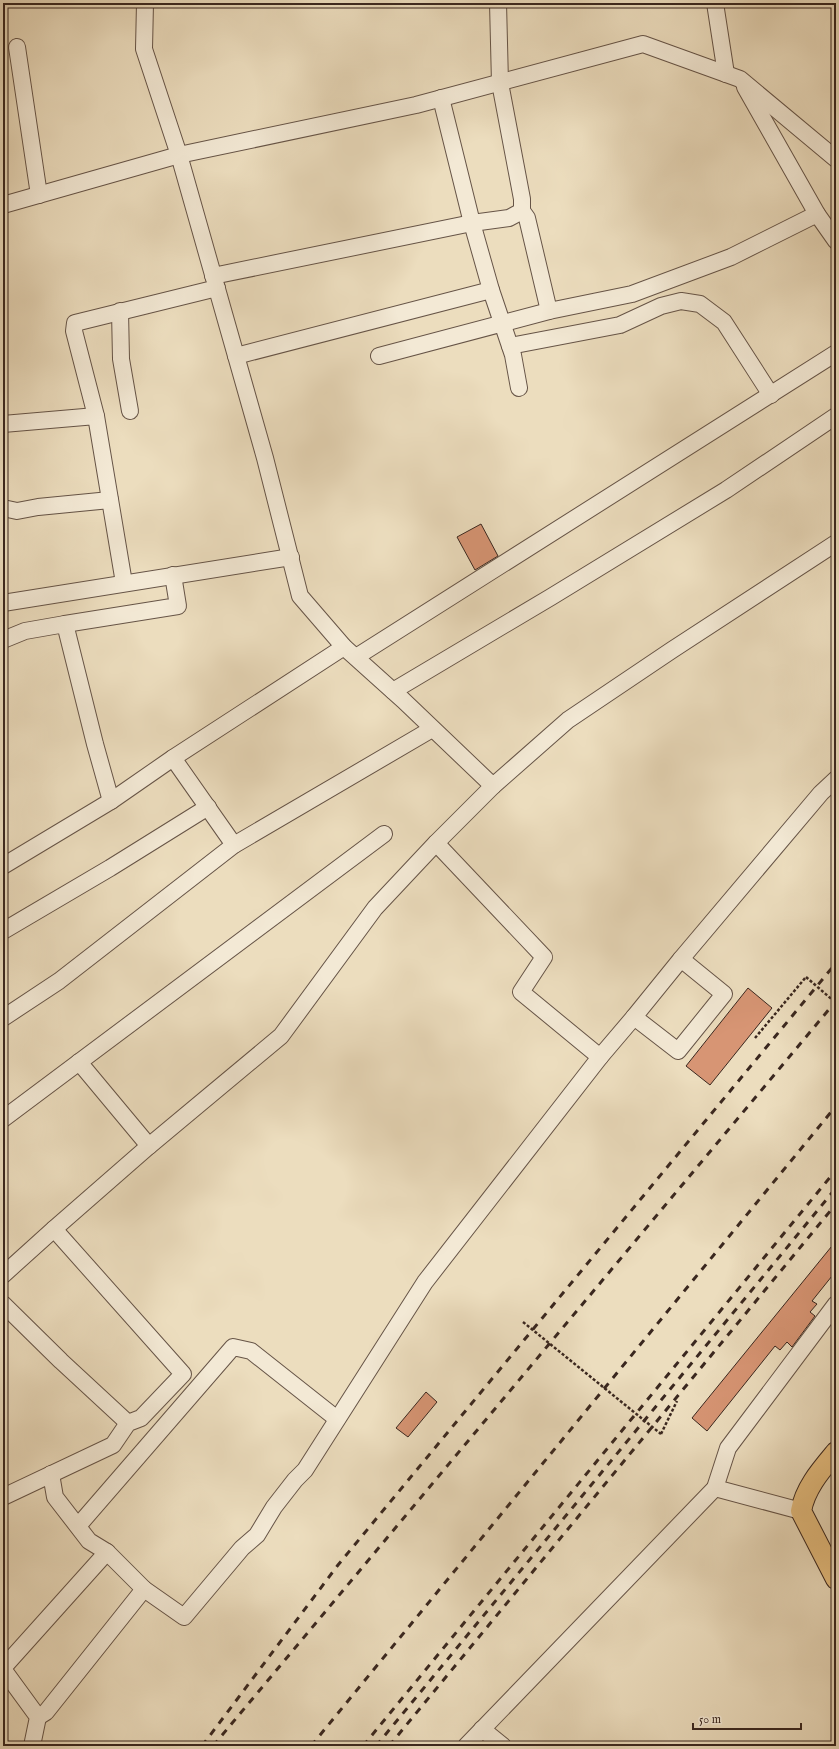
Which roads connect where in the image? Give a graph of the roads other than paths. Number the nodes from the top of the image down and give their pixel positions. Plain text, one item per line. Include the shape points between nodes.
1 (145, 3) edge
2 (498, 3) edge
3 (715, 3) edge
4 (17, 47) dead end
5 (733, 76) junction
6 (500, 82) junction
7 (441, 98) junction
8 (179, 155) junction
9 (836, 159) edge
10 (39, 195) junction
11 (3, 205) edge
12 (522, 211) junction
13 (817, 214) junction
14 (472, 223) junction
15 (836, 241) edge
16 (215, 282) junction
17 (491, 290) junction
18 (120, 311) junction
19 (550, 311) junction
20 (502, 324) junction
21 (510, 346) junction
22 (836, 353) edge
23 (236, 356) junction
24 (379, 356) dead end
25 (519, 388) dead end
26 (771, 395) junction
27 (130, 411) dead end
28 (96, 416) junction
29 (836, 416) edge
30 (3, 424) edge
31 (110, 500) junction
32 (3, 508) edge
33 (836, 543) edge
34 (291, 557) junction
35 (173, 575) junction
36 (124, 583) junction
37 (3, 603) edge
38 (66, 624) junction
39 (3, 640) edge
40 (344, 647) junction
41 (356, 657) junction
42 (393, 691) junction
43 (432, 729) junction
44 (173, 758) junction
45 (836, 779) edge
46 (494, 786) junction
47 (111, 801) junction
48 (208, 807) junction
49 (384, 834) dead end
50 (436, 844) junction
51 (234, 845) junction
52 (3, 866) edge
53 (3, 931) edge
54 (681, 958) junction
55 (634, 1017) junction
56 (3, 1018) edge
57 (600, 1057) junction
58 (79, 1062) junction
59 (3, 1119) edge
60 (149, 1146) junction
61 (54, 1229) junction
62 (3, 1275) edge
63 (3, 1304) edge
64 (836, 1304) edge
65 (183, 1374) junction
66 (200, 1385) junction
67 (337, 1419) junction
68 (128, 1423) junction
69 (836, 1452) edge
70 (51, 1474) junction
71 (715, 1488) junction
72 (3, 1497) edge
73 (801, 1511) junction
74 (78, 1526) junction
75 (107, 1552) junction
76 (836, 1579) edge
77 (144, 1589) junction
78 (3, 1669) edge
79 (38, 1717) junction
80 (482, 1729) junction
81 (32, 1746) edge
82 (466, 1746) edge
83 (502, 1746) edge

1 - 8 street via 144,49
2 - 6 street
3 - 5 street
4 - 10 street
5 - 6 street via 643,44
5 - 9 street
5 - 13 street
6 - 7 street
6 - 12 street via 522,199
7 - 8 street
7 - 14 street
8 - 10 street
8 - 16 street
10 - 11 street
12 - 14 street via 509,218
12 - 19 street via 527,218
13 - 15 street
13 - 19 street via 731,257 639,291
14 - 16 street
14 - 17 street
16 - 18 street
16 - 23 street
17 - 20 street
17 - 23 street
18 - 27 street via 121,359
18 - 28 street via 75,323 74,331
19 - 20 street
20 - 21 street
20 - 24 street
21 - 25 street
21 - 26 street via 620,325 661,306 681,302 700,304 724,322
22 - 26 street
23 - 34 street
26 - 41 street
28 - 30 street
28 - 31 street
29 - 42 street via 719,494
31 - 32 street via 17,511
31 - 36 street
33 - 46 street via 568,720
34 - 35 street
34 - 40 street via 300,596
35 - 36 street
35 - 38 street via 178,606
36 - 37 street
38 - 39 street via 25,632
38 - 47 street
40 - 41 street
40 - 44 street
41 - 42 street
42 - 43 street
43 - 46 street
43 - 51 street
44 - 47 street
44 - 48 street
45 - 54 street via 821,793
46 - 50 street
47 - 52 street
48 - 51 street
48 - 53 street
49 - 58 street
50 - 57 street via 544,957 521,992
50 - 60 street via 375,908 281,1036
51 - 56 street via 59,981
54 - 55 street
54 - 55 street via 724,994 678,1051
55 - 57 street
57 - 67 street via 425,1282
58 - 59 street
58 - 60 street
60 - 61 street
61 - 62 street
61 - 65 street
63 - 68 street
64 - 71 street via 728,1448
65 - 66 street
65 - 68 street via 141,1418
66 - 67 street via 233,1347 251,1351
66 - 74 street
67 - 77 street via 305,1470 278,1502 257,1535 242,1548 184,1617
68 - 70 street via 113,1445
69 - 73 main road via 808,1490
70 - 72 street
70 - 74 street via 55,1497
71 - 73 street
71 - 80 street
73 - 76 main road
74 - 75 street via 89,1541
75 - 77 street
75 - 78 street
77 - 79 street via 46,1712
78 - 79 street
79 - 81 street
80 - 82 street
80 - 83 street

